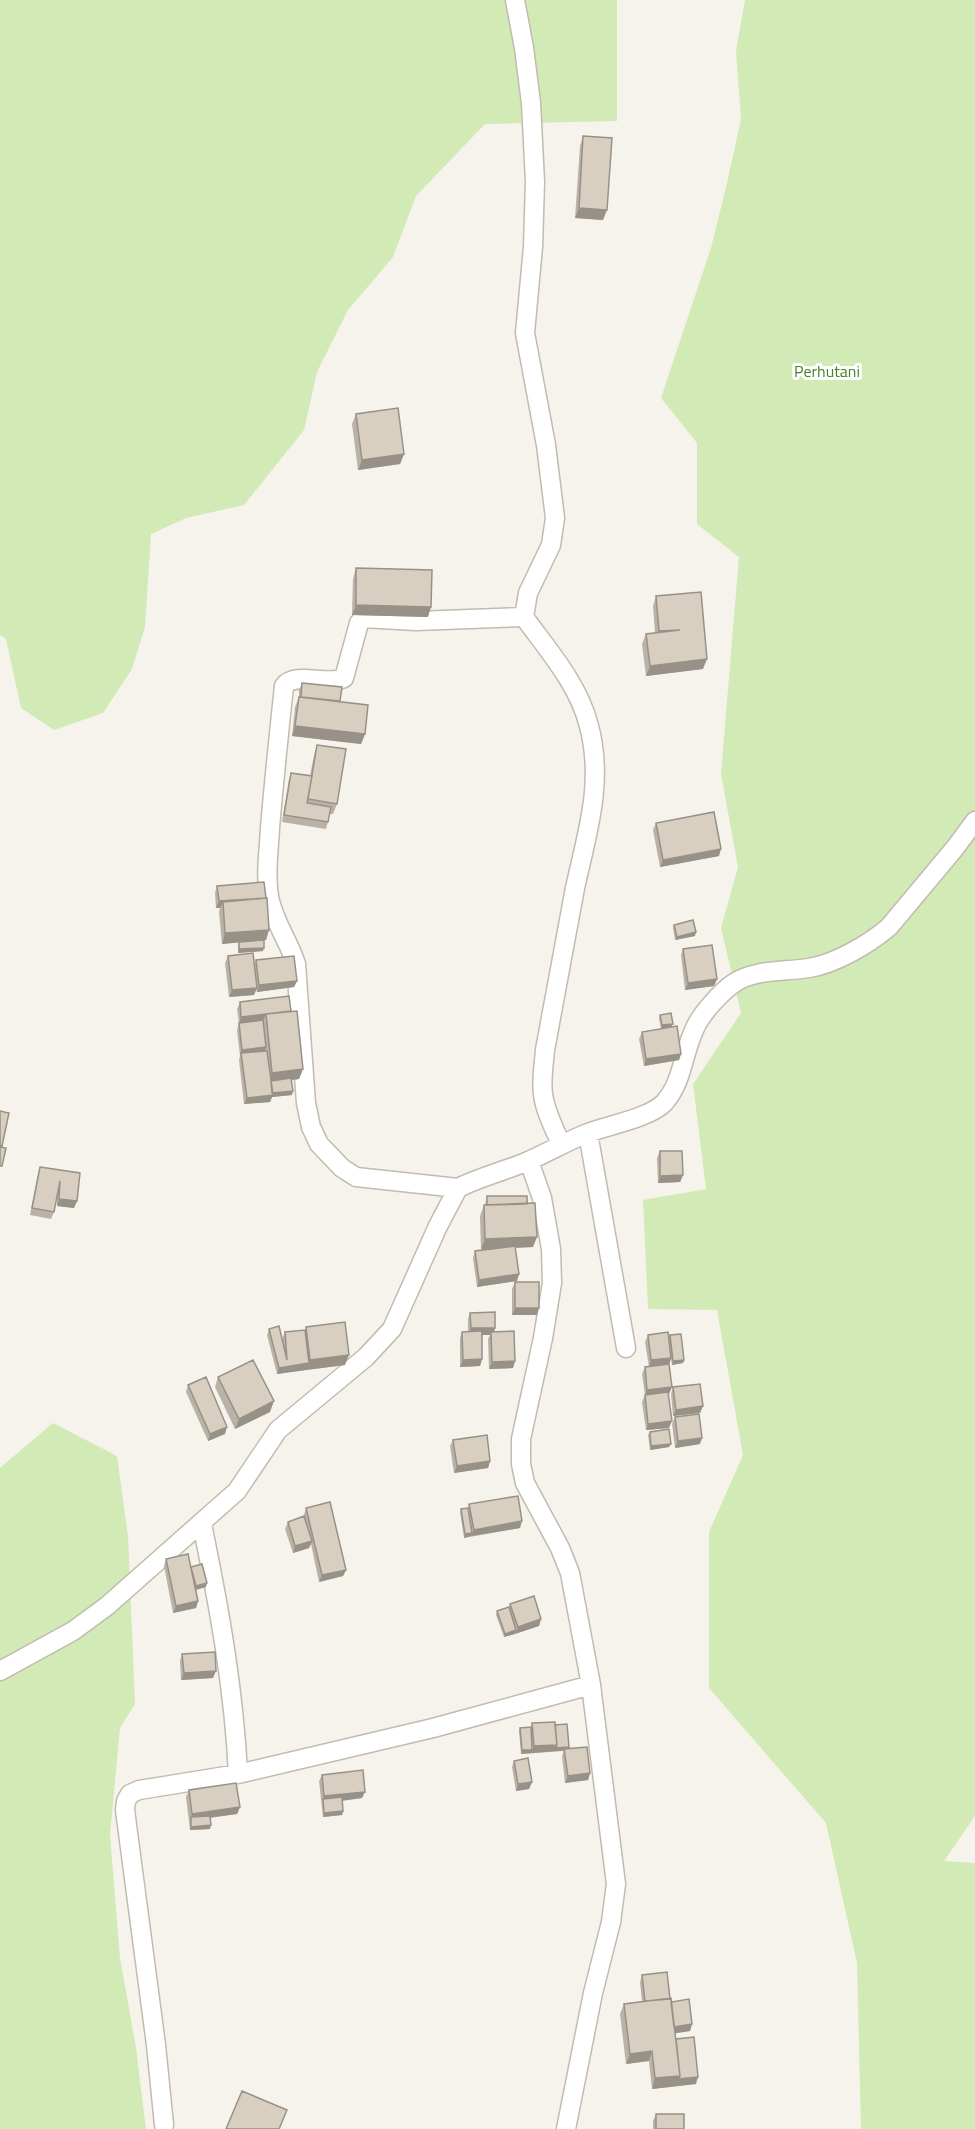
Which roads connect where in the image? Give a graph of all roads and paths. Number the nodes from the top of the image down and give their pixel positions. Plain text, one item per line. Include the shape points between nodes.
1 (515, 0) edge
2 (524, 617) junction
3 (975, 821) edge
4 (588, 1133) junction
5 (561, 1144) junction
6 (529, 1161) junction
7 (458, 1188) junction
8 (626, 1348) dead end
9 (202, 1524) junction
10 (0, 1671) edge
11 (591, 1685) junction
12 (238, 1774) junction
13 (164, 2125) dead end
14 (566, 2129) edge

1 - 2 street via 531,103 535,182 525,333 555,518 551,545 528,593
2 - 5 street via 572,685 589,725 596,768 594,808 545,1050 543,1095
2 - 7 street via 416,621 363,618 344,678 288,680 284,686 272,801 268,894 296,964 311,1127 319,1144 356,1177
3 - 4 street via 876,938 828,963 763,973 732,984 694,1028 685,1060 663,1104
4 - 5 street
4 - 8 street
5 - 6 street
6 - 7 street
6 - 11 street via 551,1248 552,1283 521,1439 521,1464 525,1484 570,1573
7 - 9 street via 392,1329 366,1357 278,1430 237,1491
9 - 10 street via 73,1631
9 - 12 street via 224,1637
11 - 12 street via 433,1728
11 - 14 street via 616,1884
12 - 13 street via 139,1790 126,1801

